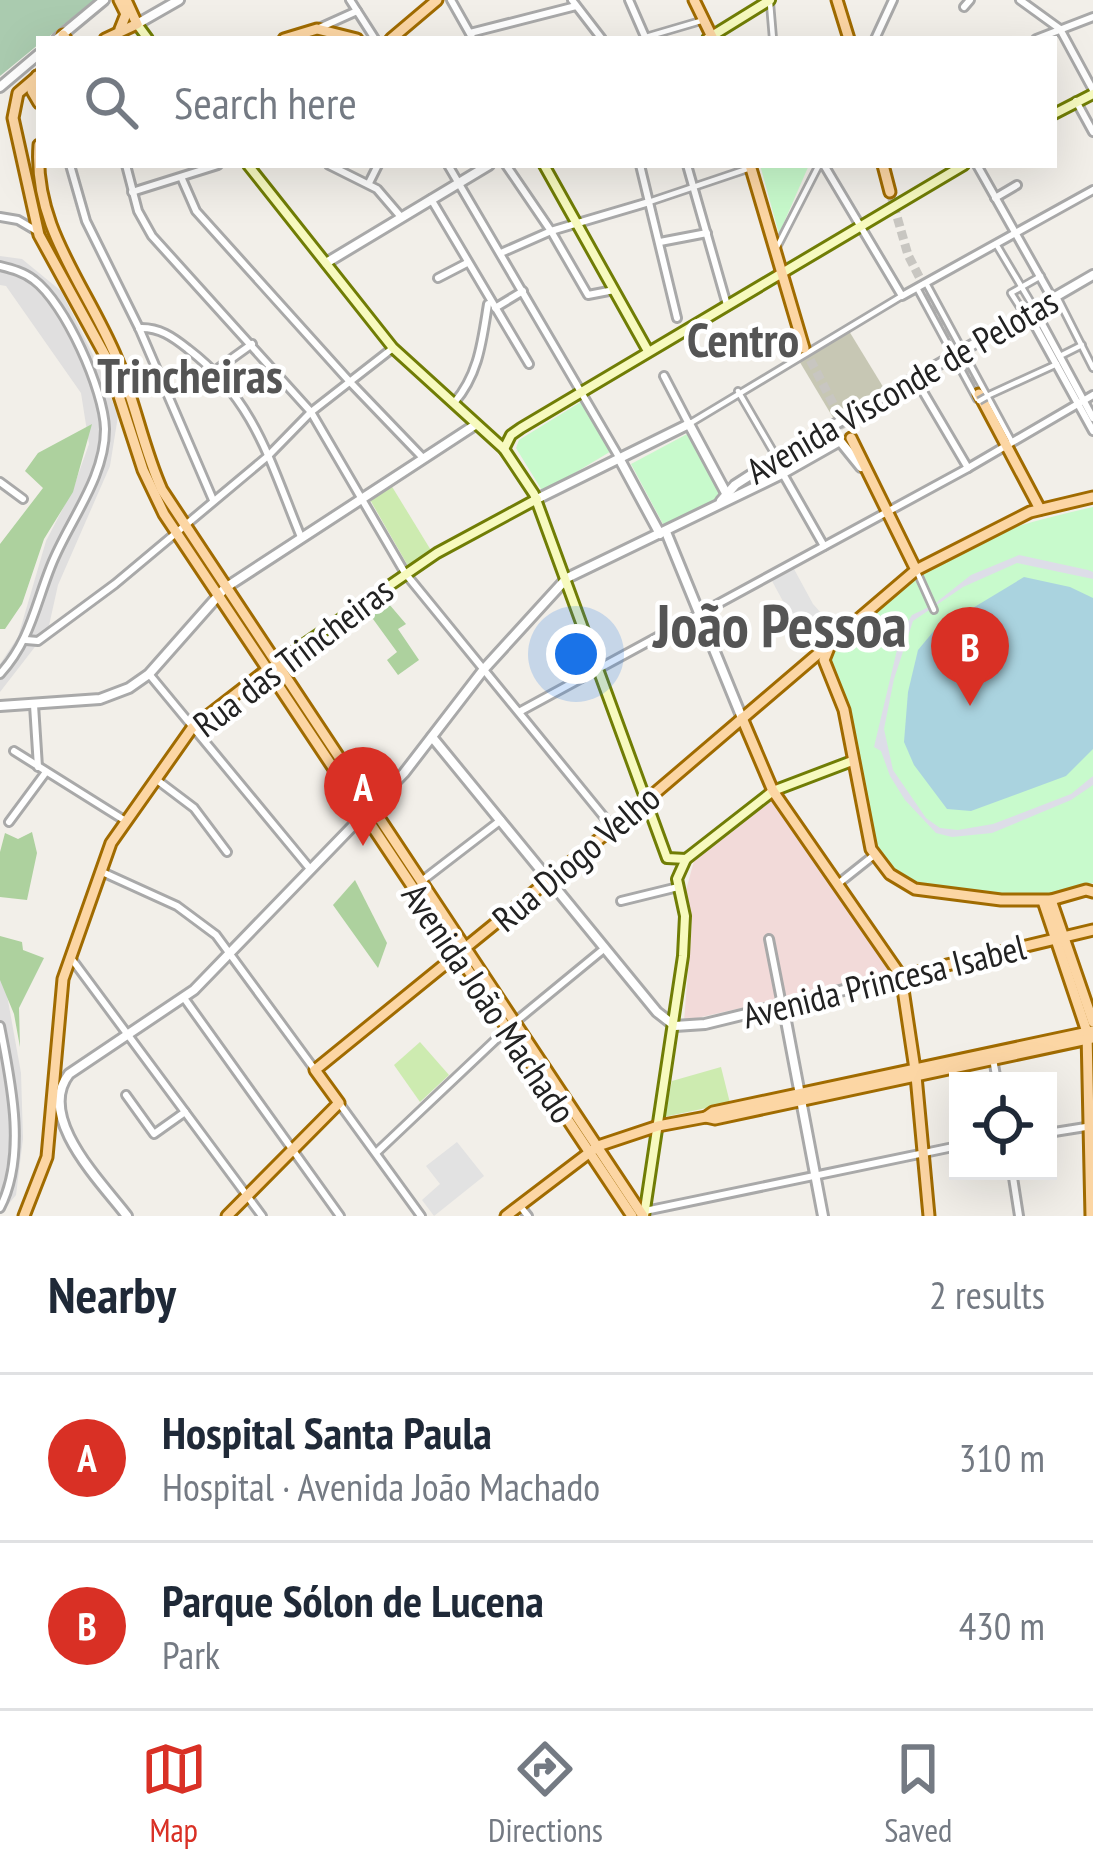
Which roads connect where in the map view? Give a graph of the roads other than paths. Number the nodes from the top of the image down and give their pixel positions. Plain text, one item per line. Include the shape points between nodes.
1 (104, 0) edge
2 (123, 0) edge
3 (178, 0) edge
4 (350, 0) edge
5 (437, 0) edge
6 (451, 0) edge
7 (629, 0) edge
8 (694, 0) edge
9 (837, 0) edge
10 (893, 0) edge
11 (1020, 0) edge
12 (767, 1) edge
13 (574, 3) edge
14 (357, 11) junction
15 (1093, 17) edge
16 (705, 20) junction
17 (137, 24) junction
18 (317, 29) junction
19 (1060, 29) junction
20 (117, 33) junction
21 (64, 36) edge
22 (111, 36) edge
23 (146, 36) edge
24 (294, 36) edge
25 (345, 36) edge
26 (373, 36) edge
27 (395, 36) edge
28 (472, 36) edge
29 (600, 36) edge
30 (643, 36) edge
31 (651, 36) edge
32 (710, 36) edge
33 (714, 36) edge
34 (773, 36) edge
35 (847, 36) edge
36 (879, 36) edge
37 (1043, 36) edge
38 (36, 57) edge
39 (36, 77) edge
40 (0, 87) edge
41 (1093, 92) edge
42 (1076, 101) junction
43 (1057, 112) edge
44 (1093, 132) edge
45 (39, 168) edge
46 (71, 168) edge
47 (127, 168) edge
48 (210, 168) edge
49 (250, 168) edge
50 (335, 168) edge
51 (377, 168) edge
52 (450, 168) edge
53 (484, 168) edge
54 (508, 168) edge
55 (546, 168) edge
56 (641, 168) edge
57 (688, 168) edge
58 (747, 168) edge
59 (750, 168) edge
60 (820, 168) edge
61 (824, 168) edge
62 (884, 168) edge
63 (950, 168) edge
64 (978, 168) edge
65 (182, 179) junction
66 (459, 183) junction
67 (369, 184) junction
68 (693, 184) junction
69 (1017, 185) dead end
70 (1093, 190) edge
71 (131, 192) junction
72 (890, 192) tunnel mouth
73 (995, 198) junction
74 (431, 199) junction
75 (649, 202) junction
76 (401, 217) junction
77 (0, 218) edge
78 (579, 225) junction
79 (861, 225) junction
80 (551, 231) junction
81 (707, 232) junction
82 (1015, 232) junction
83 (39, 235) junction
84 (660, 242) junction
85 (996, 244) junction
86 (775, 252) junction
87 (501, 253) junction
88 (326, 263) junction
89 (467, 263) junction
90 (0, 266) edge
91 (779, 273) junction
92 (1093, 275) edge
93 (1041, 276) junction
94 (438, 278) dead end
95 (926, 283) junction
96 (1006, 284) dead end
97 (1021, 287) junction
98 (917, 288) junction
99 (614, 290) junction
100 (523, 292) junction
101 (1011, 293) junction
102 (902, 296) junction
103 (1054, 296) junction
104 (492, 305) junction
105 (727, 305) junction
106 (1029, 312) junction
107 (944, 316) junction
108 (677, 318) dead end
109 (935, 322) junction
110 (139, 328) junction
111 (252, 344) junction
112 (1082, 345) junction
113 (803, 348) tunnel mouth
114 (393, 349) junction
115 (648, 351) junction
116 (955, 355) junction
117 (1058, 360) junction
118 (529, 364) dead end
119 (1093, 368) edge
120 (216, 370) junction
121 (664, 376) dead end
122 (914, 376) junction
123 (350, 382) junction
124 (738, 391) junction
125 (583, 392) junction
126 (1093, 395) edge
127 (983, 397) junction
128 (1082, 404) junction
129 (452, 405) junction
130 (311, 412) junction
131 (1093, 418) edge
132 (689, 424) junction
133 (475, 425) junction
134 (1093, 431) edge
135 (848, 440) joint
136 (1008, 446) junction
137 (504, 448) junction
138 (268, 456) junction
139 (423, 458) junction
140 (777, 458) junction
141 (620, 460) junction
142 (968, 468) junction
143 (783, 474) junction
144 (0, 482) edge
145 (726, 493) junction
146 (361, 496) junction
147 (1093, 497) edge
148 (23, 499) dead end
149 (537, 499) junction
150 (213, 500) junction
151 (718, 505) junction
152 (1040, 509) junction
153 (888, 512) junction
154 (180, 529) junction
155 (663, 533) junction
156 (301, 537) junction
157 (824, 546) junction
158 (916, 570) junction
159 (405, 573) junction
160 (567, 578) junction
161 (221, 591) junction
162 (934, 610) dead end
163 (700, 615) junction
164 (26, 640) junction
165 (832, 640) junction
166 (271, 667) junction
167 (598, 668) junction
168 (484, 669) junction
169 (0, 674) edge
170 (149, 674) junction
171 (33, 701) junction
172 (0, 706) edge
173 (518, 712) junction
174 (742, 718) junction
175 (192, 728) junction
176 (432, 737) junction
177 (14, 751) dead end
178 (852, 761) junction
179 (42, 770) junction
180 (154, 778) junction
181 (772, 791) junction
182 (646, 802) junction
183 (368, 812) junction
184 (124, 820) junction
185 (501, 820) junction
186 (9, 822) dead end
187 (614, 828) junction
188 (227, 852) dead end
189 (873, 856) junction
190 (686, 859) junction
191 (311, 870) junction
192 (100, 871) junction
193 (550, 880) junction
194 (420, 881) junction
195 (838, 883) junction
196 (678, 887) junction
197 (1090, 891) edge
198 (621, 901) dead end
199 (1047, 901) junction
200 (1093, 930) edge
201 (770, 939) dead end
202 (1058, 939) junction
203 (605, 948) junction
204 (231, 950) junction
205 (462, 953) junction
206 (70, 956) junction
207 (901, 976) junction
208 (184, 998) junction
209 (782, 1005) junction
210 (511, 1025) junction
211 (0, 1026) edge
212 (675, 1026) junction
213 (1091, 1032) edge
214 (128, 1035) junction
215 (993, 1059) junction
216 (315, 1070) junction
217 (915, 1072) junction
218 (995, 1072) edge
219 (126, 1096) dead end
220 (800, 1097) junction
221 (339, 1103) junction
222 (185, 1112) junction
223 (51, 1119) junction
224 (658, 1126) junction
225 (1091, 1126) edge
226 (1057, 1132) edge
227 (949, 1147) edge
228 (292, 1149) junction
229 (593, 1149) junction
230 (922, 1150) junction
231 (376, 1152) junction
232 (816, 1175) junction
233 (1013, 1180) edge
234 (247, 1196) junction
235 (520, 1206) junction
236 (0, 1208) edge
237 (644, 1214) edge
238 (24, 1216) edge
239 (124, 1216) edge
240 (226, 1216) edge
241 (262, 1216) edge
242 (340, 1216) edge
243 (421, 1216) edge
244 (506, 1216) edge
245 (528, 1216) edge
246 (632, 1216) edge
247 (824, 1216) edge
248 (929, 1216) edge
249 (1019, 1216) edge
250 (1091, 1216) edge

1 - 21 street
2 - 17 main road
2 - 20 main road
3 - 17 street
4 - 14 street
5 - 27 main road
6 - 28 street
7 - 30 street
8 - 16 main road
9 - 35 main road
10 - 36 street
11 - 19 street
12 - 33 main road
12 - 34 street
13 - 28 street
13 - 29 street
14 - 18 street
14 - 26 street
15 - 19 street
16 - 31 street
16 - 32 main road
17 - 20 main road
17 - 23 main road
18 - 24 main road
18 - 25 main road
19 - 37 street
19 - 41 street
20 - 22 main road
38 - 40 street
39 - 83 main road via 18,93 13,118
41 - 42 main road
42 - 43 main road
42 - 44 street
45 - 154 main road via 52,236 112,349
46 - 110 street via 86,221
47 - 71 street
48 - 65 street
49 - 88 main road
50 - 67 street
51 - 67 street
52 - 66 street
53 - 66 street
54 - 80 street
55 - 78 main road
56 - 75 street
57 - 68 street
58 - 68 street
59 - 86 main road
60 - 86 street
61 - 79 street
62 - 72 main road
63 - 79 main road
64 - 73 street
65 - 71 street
65 - 123 street via 196,211
66 - 74 street
66 - 87 street
67 - 76 street
68 - 75 street
68 - 81 street
69 - 73 street
70 - 82 street
71 - 111 street via 152,236
73 - 82 street
74 - 76 street
74 - 89 street
75 - 78 street
75 - 84 street
76 - 88 street
77 - 83 street
78 - 80 street
78 - 99 main road
79 - 91 main road
79 - 102 street
80 - 87 street
80 - 99 street via 587,295
81 - 84 street
81 - 105 street
82 - 85 street
82 - 93 street
83 - 154 main road via 107,358 143,470
84 - 108 street
85 - 95 street
85 - 97 street
86 - 91 main road
87 - 100 street
88 - 114 main road
89 - 94 street
89 - 104 street
90 - 164 street via 28,275 54,302 81,350 105,424 92,484
91 - 105 main road
91 - 113 main road
92 - 103 street, Avenida Visconde de Pelotas
93 - 97 street
93 - 103 street
95 - 98 street
95 - 107 street
96 - 101 street
97 - 101 street
97 - 106 street
98 - 102 street
98 - 109 street
99 - 115 main road
100 - 104 street
100 - 125 street
101 - 106 street
102 - 124 street
103 - 106 street, Avenida Visconde de Pelotas
103 - 112 street
104 - 118 street
104 - 129 street via 473,375
105 - 115 main road
106 - 116 street, Avenida Visconde de Pelotas
106 - 117 street
107 - 109 street
107 - 116 street
109 - 116 street
110 - 120 street via 164,332
110 - 150 street
111 - 120 street
111 - 130 street
112 - 117 street
112 - 119 street
114 - 123 street
114 - 129 main road
115 - 125 main road
116 - 122 street, Avenida Visconde de Pelotas
116 - 127 street
116 - 136 street
117 - 127 street
117 - 128 street
120 - 138 street
121 - 132 street
122 - 140 street, Avenida Visconde de Pelotas
122 - 142 street
123 - 130 street
123 - 139 street
124 - 132 street
124 - 140 street
125 - 137 main road via 514,433
125 - 141 street
126 - 128 street
127 - 136 main road
128 - 131 street
128 - 134 street
128 - 136 street
129 - 133 main road
130 - 138 street
130 - 146 street
132 - 141 street
132 - 145 street
133 - 137 main road
133 - 139 street
135 - 143 street
135 - 153 main road
136 - 142 street
136 - 152 main road
137 - 149 main road
138 - 150 street
138 - 156 street
139 - 146 street
140 - 145 street, Avenida Visconde de Pelotas
141 - 149 street
141 - 155 street
142 - 153 street
143 - 151 street
143 - 157 street
144 - 148 street
145 - 151 street, Avenida Visconde de Pelotas
146 - 156 street
146 - 159 street
147 - 152 main road, Rua Diogo Velho
149 - 159 main road, Rua das Trincheiras
149 - 160 main road
150 - 154 street
151 - 155 street
152 - 158 main road, Rua Diogo Velho
153 - 157 street
153 - 158 main road
154 - 161 main road, Avenida João Machado
154 - 164 street via 82,610 38,641
155 - 160 street
155 - 163 street
156 - 161 street
157 - 163 street
158 - 162 street
158 - 165 main road, Rua Diogo Velho
159 - 166 main road, Rua das Trincheiras
159 - 168 street
160 - 167 main road
160 - 168 street
161 - 166 main road, Avenida João Machado
161 - 170 street
163 - 167 street
163 - 174 street
164 - 169 street
165 - 174 main road, Rua Diogo Velho
165 - 178 main road via 824,660
166 - 175 main road, Rua das Trincheiras
166 - 183 main road, Avenida João Machado
167 - 173 street
167 - 182 main road
168 - 173 street
168 - 176 street
170 - 171 street via 100,699
170 - 175 street
171 - 172 street
171 - 179 street
173 - 187 street
174 - 181 main road
174 - 182 main road, Rua Diogo Velho
175 - 180 main road, Rua das Trincheiras
175 - 191 street
176 - 183 street
176 - 185 street
177 - 179 street
178 - 181 main road
178 - 189 main road
179 - 184 street
179 - 186 street
180 - 184 main road, Rua das Trincheiras
180 - 188 street via 194,808
181 - 190 main road
181 - 195 main road
182 - 187 main road, Rua Diogo Velho
182 - 190 main road via 667,858
183 - 191 street
183 - 194 main road, Avenida João Machado
183 - 205 main road, Avenida João Machado
184 - 192 main road, Rua das Trincheiras
185 - 193 street
185 - 194 street
187 - 193 main road, Rua Diogo Velho
189 - 195 street
189 - 199 main road via 915,889
190 - 196 main road
191 - 204 street
192 - 204 street via 177,906
192 - 206 main road, Rua das Trincheiras
193 - 203 street
193 - 205 main road, Rua Diogo Velho
194 - 205 main road, Avenida João Machado
195 - 207 main road
196 - 198 street
196 - 212 main road via 685,916
197 - 199 main road
199 - 202 main road
200 - 202 main road, Avenida Princesa Isabel
201 - 209 street
202 - 207 main road, Avenida Princesa Isabel
202 - 213 main road
203 - 210 street
203 - 212 street
204 - 208 street
204 - 216 street
205 - 210 main road, Avenida João Machado
205 - 216 main road, Rua Diogo Velho
206 - 214 street
206 - 223 main road, Rua das Trincheiras via 58,997
207 - 209 street, Avenida Princesa Isabel
207 - 217 main road
208 - 214 street
208 - 228 street
209 - 212 street, Avenida Princesa Isabel
209 - 220 street
210 - 229 main road, Avenida João Machado
210 - 231 street
211 - 236 street via 14,1140
212 - 224 main road
213 - 215 main road
213 - 217 main road
213 - 225 main road
214 - 222 street
214 - 239 street via 74,1071 58,1099 66,1132
215 - 217 main road
215 - 218 street
216 - 221 main road
217 - 220 main road
217 - 230 main road
219 - 222 street via 154,1134
220 - 224 main road
220 - 232 street
221 - 228 main road
221 - 231 street
222 - 234 street
223 - 238 main road, Rua das Trincheiras via 47,1157
223 - 239 street
224 - 229 main road
224 - 237 main road
225 - 226 street
225 - 250 main road
227 - 230 street
228 - 234 main road
228 - 242 street
229 - 235 main road
229 - 237 main road, Avenida João Machado
229 - 246 main road, Avenida João Machado
230 - 232 street
230 - 248 main road
231 - 243 street
232 - 237 street
232 - 247 street
233 - 249 street
234 - 240 main road
234 - 241 street
235 - 244 main road
235 - 245 street

